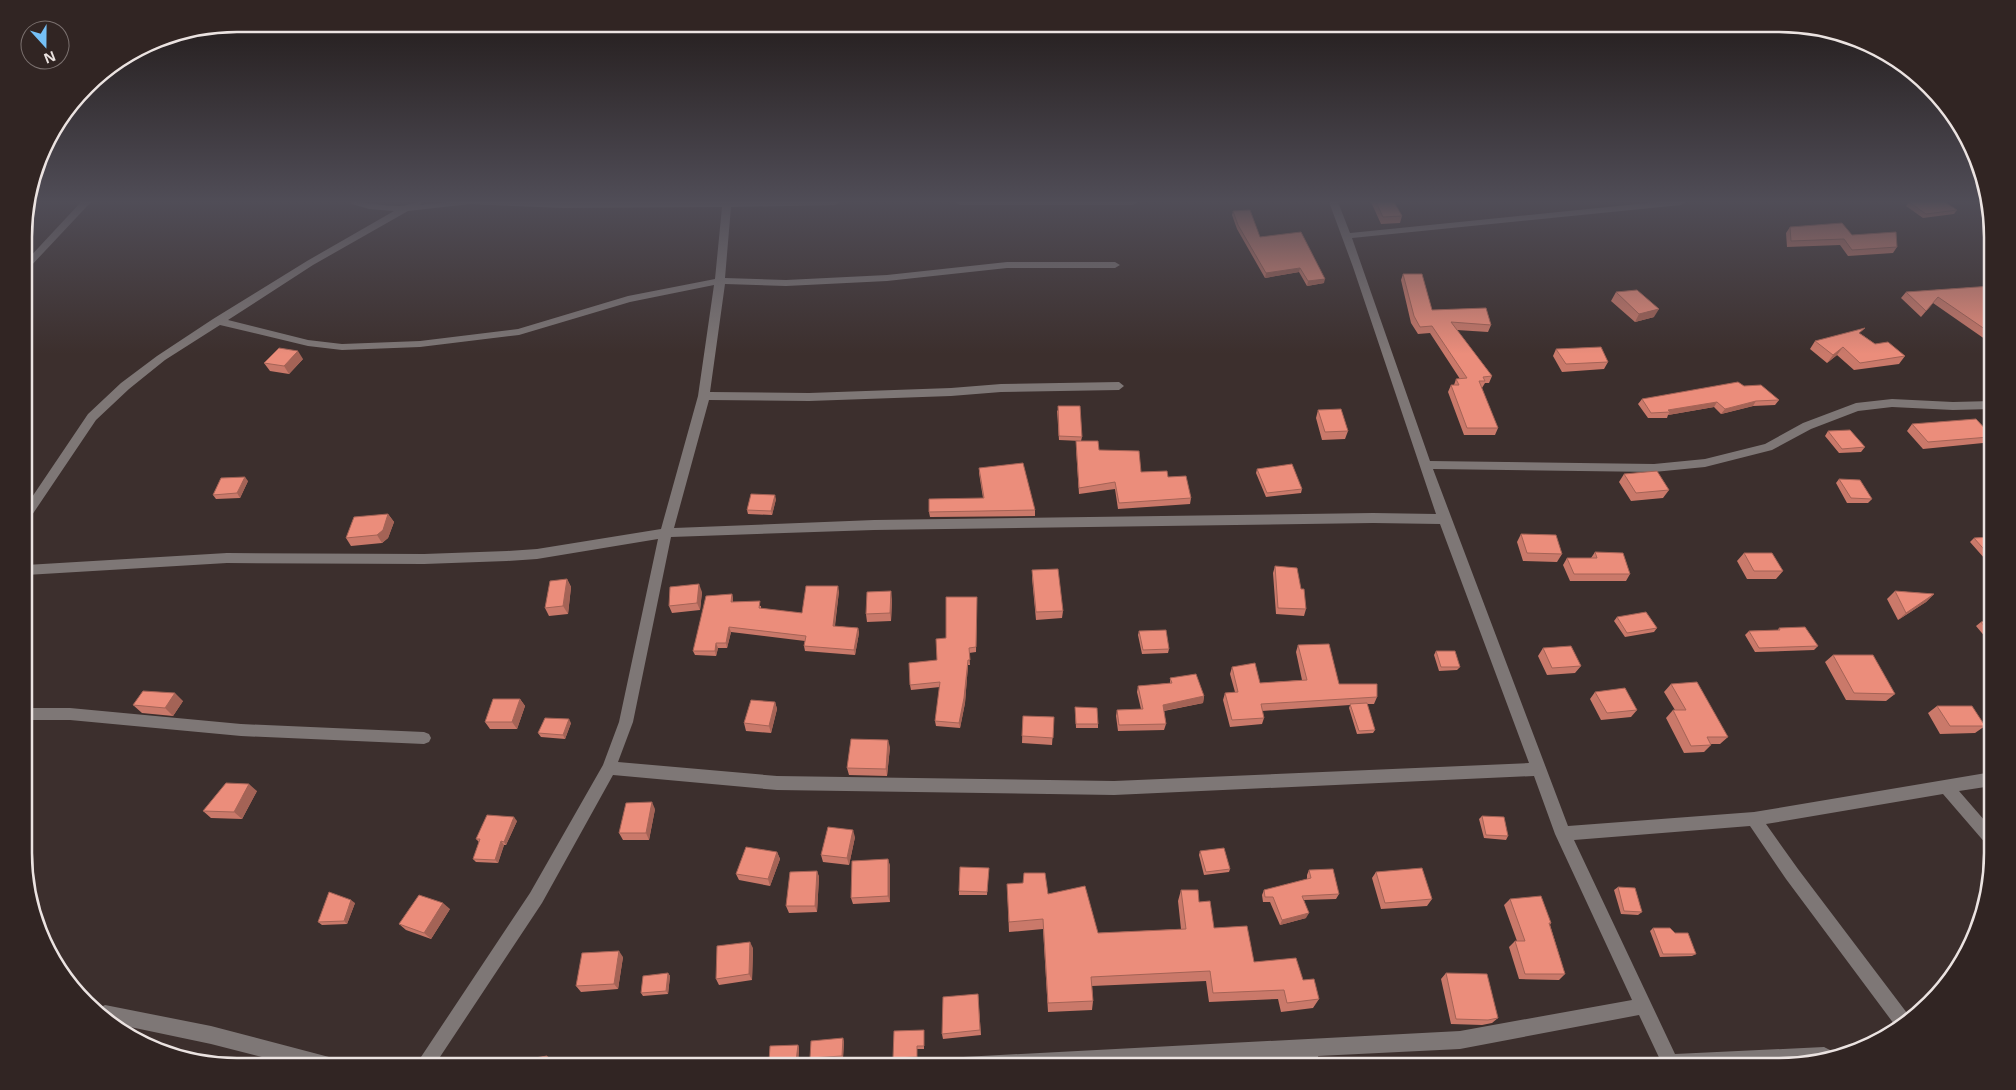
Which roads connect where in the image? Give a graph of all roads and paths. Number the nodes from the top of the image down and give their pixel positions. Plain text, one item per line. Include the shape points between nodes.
1 (328, 253) edge
2 (723, 253) edge
3 (1352, 253) edge
4 (1115, 265) dead end
5 (720, 281) junction
6 (217, 321) junction
7 (1119, 386) dead end
8 (704, 396) junction
9 (1984, 406) edge
10 (1426, 465) junction
11 (32, 506) edge
12 (1444, 519) junction
13 (666, 533) junction
14 (32, 570) edge
15 (32, 714) edge
16 (424, 738) dead end
17 (609, 768) junction
18 (1539, 770) junction
19 (1984, 780) edge
20 (1945, 786) junction
21 (1754, 819) junction
22 (1984, 831) edge
23 (1563, 834) junction
24 (1644, 1006) junction
25 (112, 1015) edge
26 (1900, 1017) edge
27 (1308, 1047) junction
28 (299, 1058) edge
29 (429, 1058) edge
30 (1108, 1058) edge
31 (1310, 1058) edge
32 (1668, 1058) edge

1 - 6 street
2 - 5 street
3 - 10 street
4 - 5 street via 1007,265 888,278 795,283
5 - 6 street via 628,298 519,332 420,344 342,347 308,343
5 - 8 street
6 - 11 street via 161,358 92,417
7 - 8 street via 809,397
8 - 13 street
9 - 10 street via 1892,403 1856,407 1768,446 1705,463 1654,468
10 - 12 street
12 - 13 street via 903,525
12 - 18 street
13 - 14 street via 508,556 228,558
13 - 17 street via 626,722
15 - 16 street via 70,714 241,730
17 - 18 street via 777,783 1114,788
17 - 29 street via 536,898
18 - 23 street
19 - 20 street
20 - 21 street
20 - 22 street
21 - 23 street
21 - 26 street
23 - 24 street
24 - 27 street via 1460,1040
24 - 32 street
25 - 28 street
27 - 30 street
27 - 31 street

